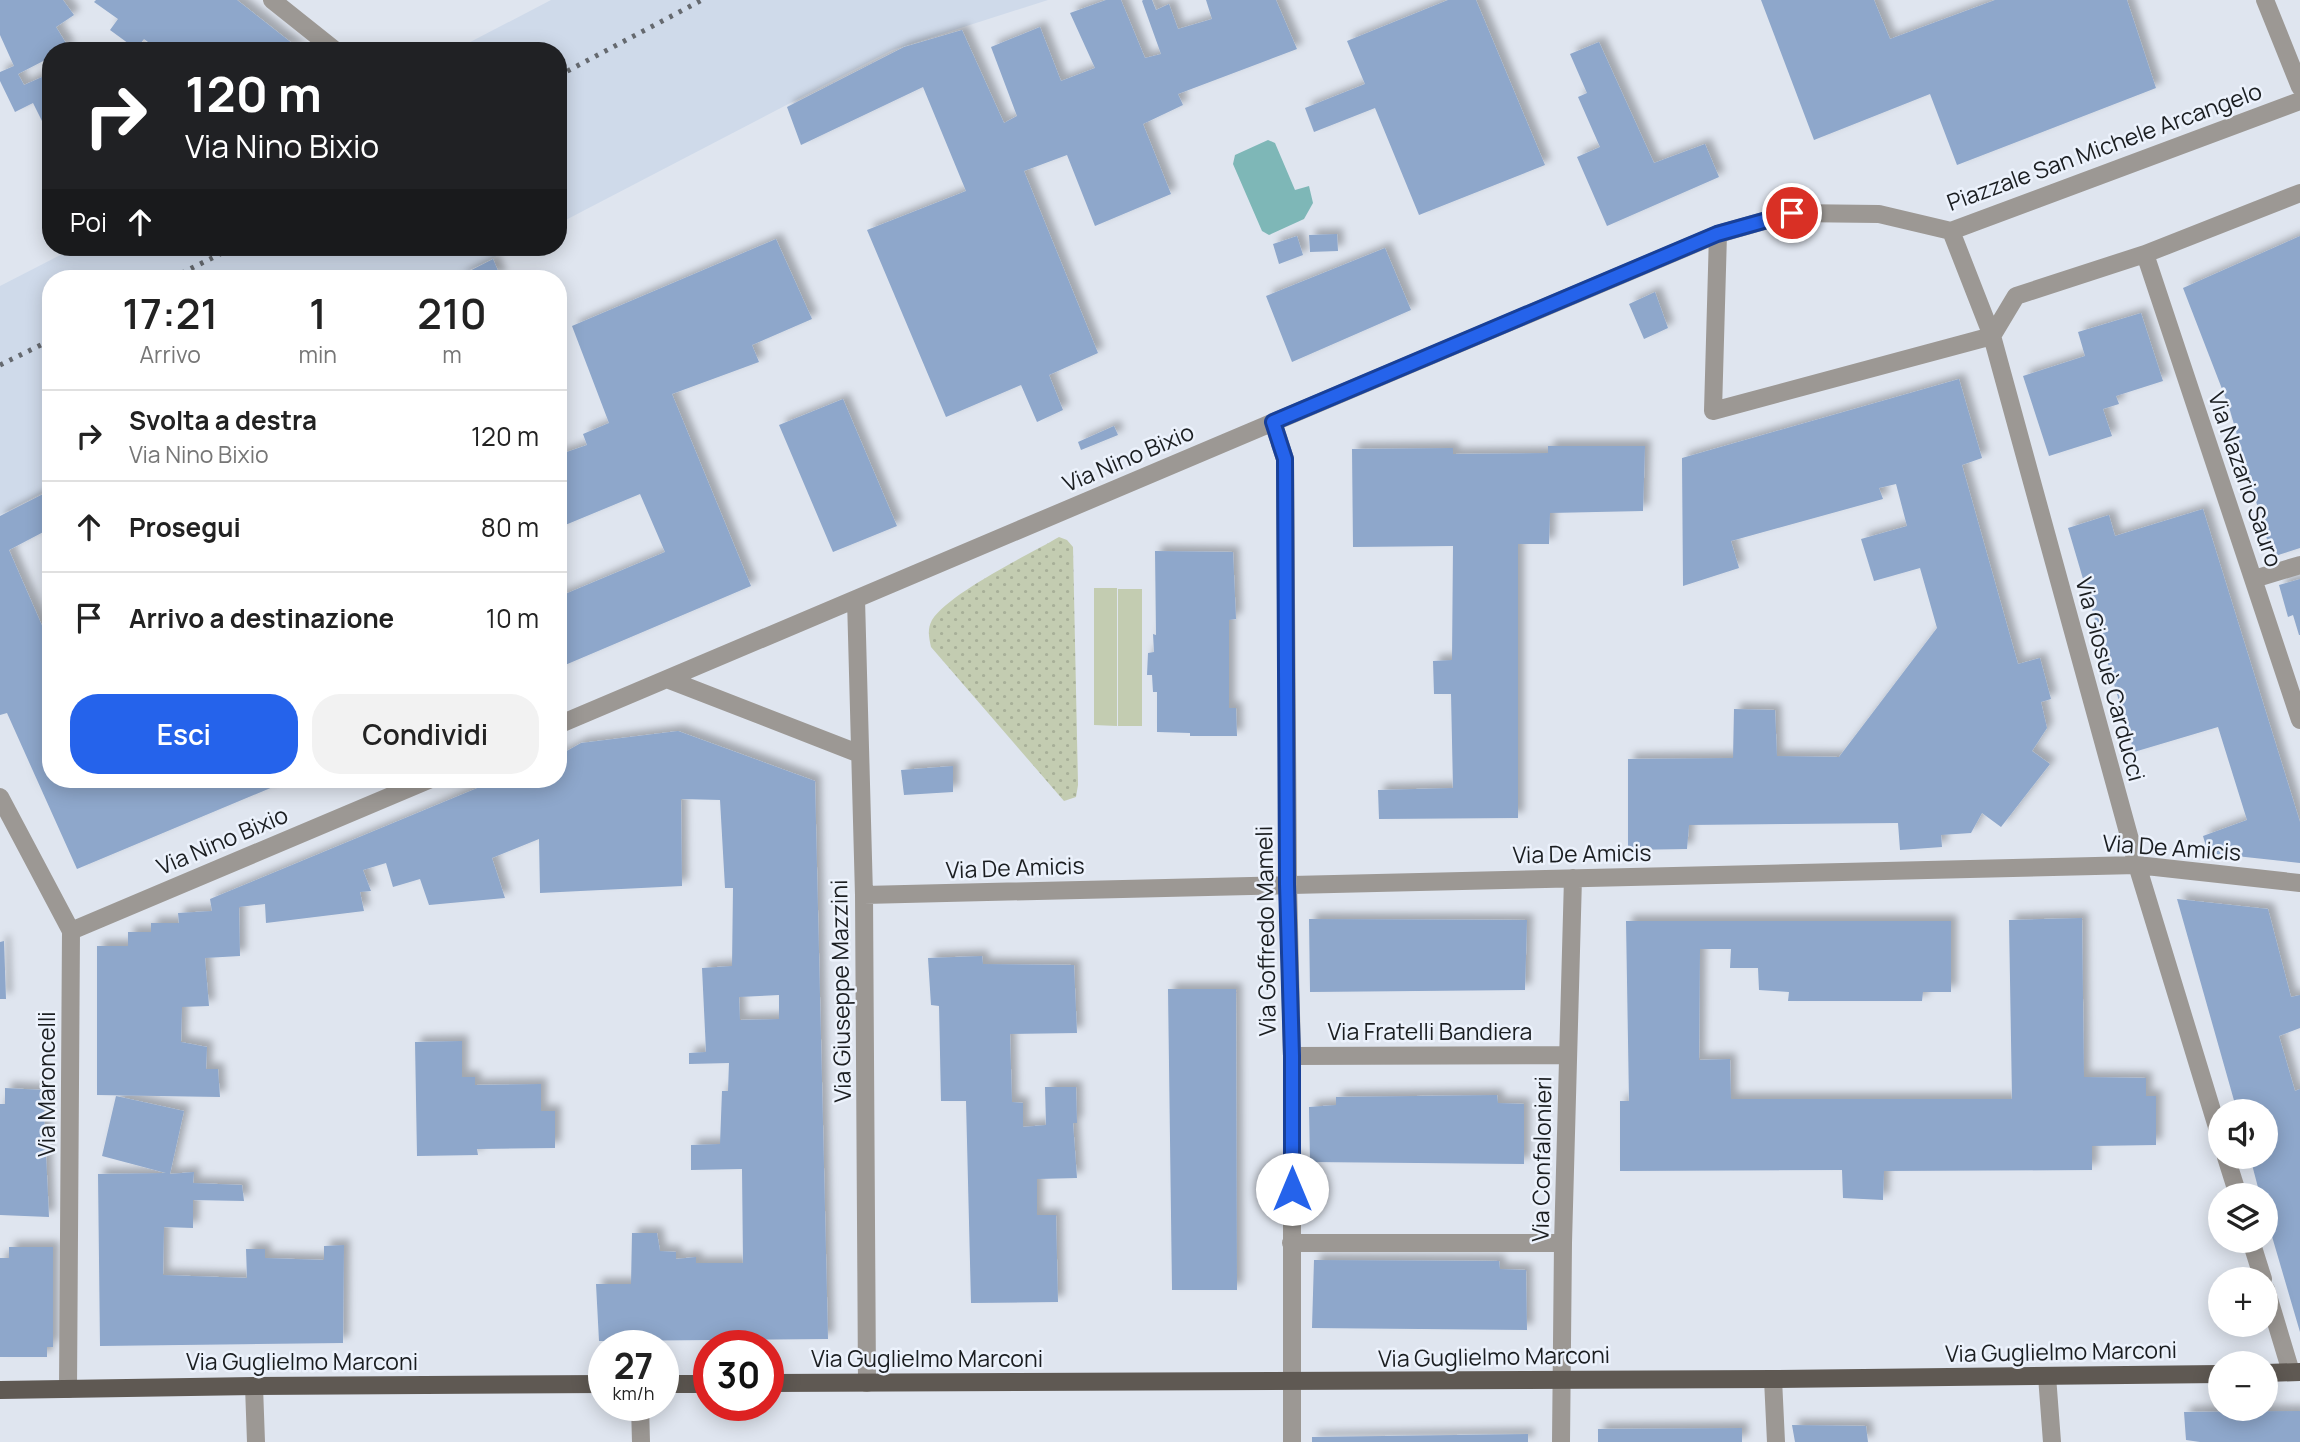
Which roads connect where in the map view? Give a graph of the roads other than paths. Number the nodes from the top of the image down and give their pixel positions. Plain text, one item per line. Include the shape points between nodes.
1 (272, 0) edge
2 (2265, 0) edge
3 (325, 42) edge
4 (2300, 87) edge
5 (2300, 100) edge
6 (2300, 193) edge
7 (1951, 231) junction
8 (1717, 234) junction
9 (2145, 254) junction
10 (1992, 336) junction
11 (1273, 422) junction
12 (2300, 565) edge
13 (2254, 579) junction
14 (856, 599) junction
15 (667, 678) junction
16 (2300, 720) edge
17 (567, 721) edge
18 (860, 754) junction
19 (410, 788) edge
20 (0, 797) edge
21 (2137, 865) junction
22 (1573, 878) junction
23 (2300, 883) edge
24 (1287, 884) junction
25 (864, 895) junction
26 (71, 931) junction
27 (1568, 1055) junction
28 (1292, 1056) junction
29 (2208, 1099) edge
30 (1291, 1243) junction
31 (1563, 1243) junction
32 (2278, 1322) edge
33 (2296, 1372) edge
34 (2278, 1373) edge
35 (2208, 1374) edge
36 (2047, 1376) junction
37 (1562, 1379) junction
38 (1773, 1379) junction
39 (1292, 1382) junction
40 (784, 1383) edge
41 (867, 1383) junction
42 (588, 1384) edge
43 (254, 1385) junction
44 (68, 1389) junction
45 (0, 1390) edge
46 (640, 1421) edge
47 (256, 1442) edge
48 (641, 1442) edge
49 (1292, 1442) edge
50 (1561, 1442) edge
51 (1776, 1442) edge
52 (2052, 1442) edge

1 - 3 street
2 - 4 street
5 - 7 street, Piazzale San Michele Arcangelo
6 - 9 street
7 - 8 street, Piazzale San Michele Arcangelo via 1879,214 1792,213
7 - 10 street, Via Giosuè Carducci
8 - 10 street via 1713,411
8 - 11 street, Via Nino Bixio
9 - 10 street via 2016,296
9 - 13 street, Via Nazario Sauro
10 - 21 street, Via Giosuè Carducci
11 - 14 street, Via Nino Bixio
11 - 24 street, Via Goffredo Mameli via 1285,459
12 - 13 street
13 - 16 street, Via Nazario Sauro
14 - 15 street, Via Nino Bixio
14 - 18 street, Via Giuseppe Mazzini
15 - 17 street, Via Nino Bixio
15 - 18 street
18 - 25 street, Via Giuseppe Mazzini
19 - 26 street, Via Nino Bixio
20 - 26 street, Via Maroncelli
21 - 22 street, Via De Amicis
21 - 23 street, Via De Amicis
21 - 29 street, Via Giosuè Carducci
22 - 24 street, Via De Amicis
22 - 27 street, Via Confalonieri
24 - 25 street, Via De Amicis
24 - 28 street, Via Goffredo Mameli
25 - 41 street, Via Giuseppe Mazzini
26 - 44 street, Via Maroncelli
27 - 28 street, Via Fratelli Bandiera
27 - 31 street, Via Confalonieri
28 - 30 street, Via Goffredo Mameli
30 - 31 street
30 - 39 street, Via Goffredo Mameli
31 - 37 street, Via Confalonieri
32 - 33 street
33 - 34 main road
35 - 36 main road, Via Guglielmo Marconi
36 - 38 main road, Via Guglielmo Marconi
36 - 52 street
37 - 38 main road, Via Guglielmo Marconi
37 - 39 main road, Via Guglielmo Marconi
37 - 50 street, Via Confalonieri
38 - 51 street
39 - 41 main road, Via Guglielmo Marconi
39 - 49 street, Via Goffredo Mameli
40 - 41 main road, Via Guglielmo Marconi
42 - 43 main road, Via Guglielmo Marconi
43 - 44 main road, Via Guglielmo Marconi
43 - 47 street
44 - 45 main road, Via Guglielmo Marconi
46 - 48 street

